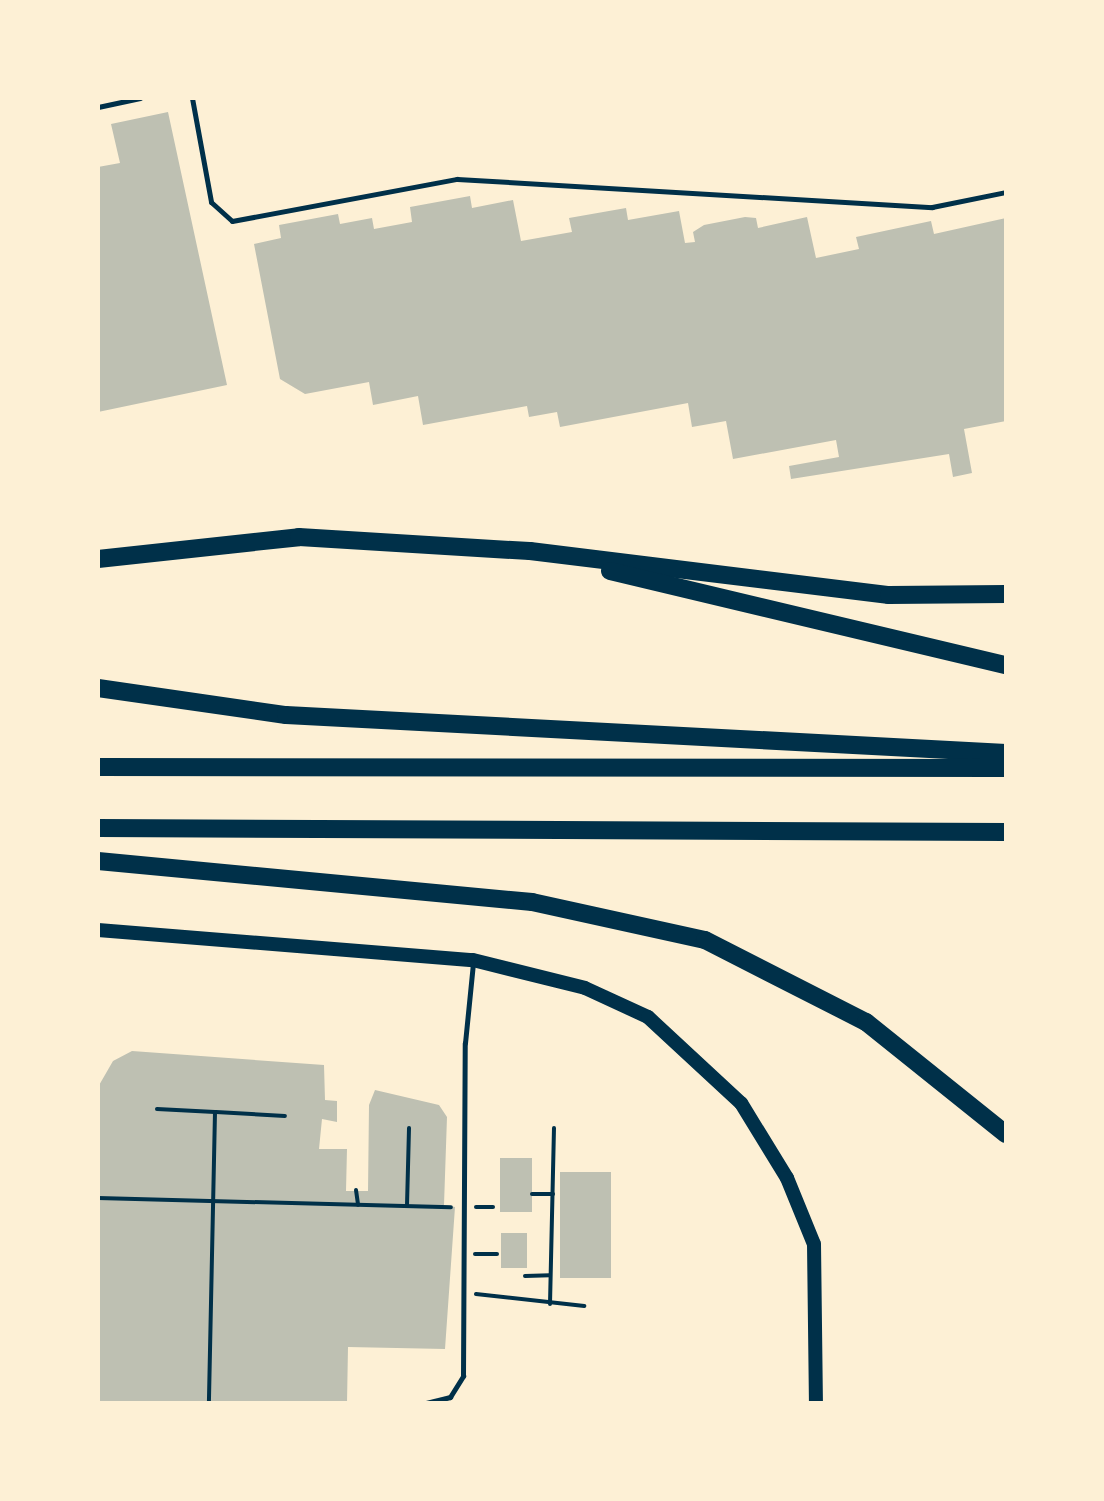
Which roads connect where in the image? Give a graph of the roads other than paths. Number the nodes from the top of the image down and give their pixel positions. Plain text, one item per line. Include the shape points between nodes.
1 (140, 98) edge
2 (192, 98) edge
3 (98, 107) edge
4 (1006, 192) edge
5 (530, 551) junction
6 (98, 559) edge
7 (1006, 594) edge
8 (1006, 665) edge
9 (98, 688) edge
10 (1006, 753) edge
11 (98, 767) edge
12 (1006, 768) edge
13 (98, 828) edge
14 (1006, 832) edge
15 (98, 861) edge
16 (98, 930) edge
17 (473, 960) junction
18 (1006, 1134) edge
19 (426, 1403) edge
20 (816, 1403) edge

1 - 3 lane
2 - 4 lane via 211,202 232,221 457,179 932,207
5 - 6 highway via 299,537
5 - 7 highway via 889,595
5 - 8 highway
9 - 10 highway via 286,715
11 - 12 highway
13 - 14 highway
15 - 18 highway via 532,902 705,940 866,1022
16 - 17 main road
17 - 19 lane via 465,1043 469,1253 463,1376 450,1397
17 - 20 main road via 585,988 648,1017 741,1103 787,1178 814,1244

